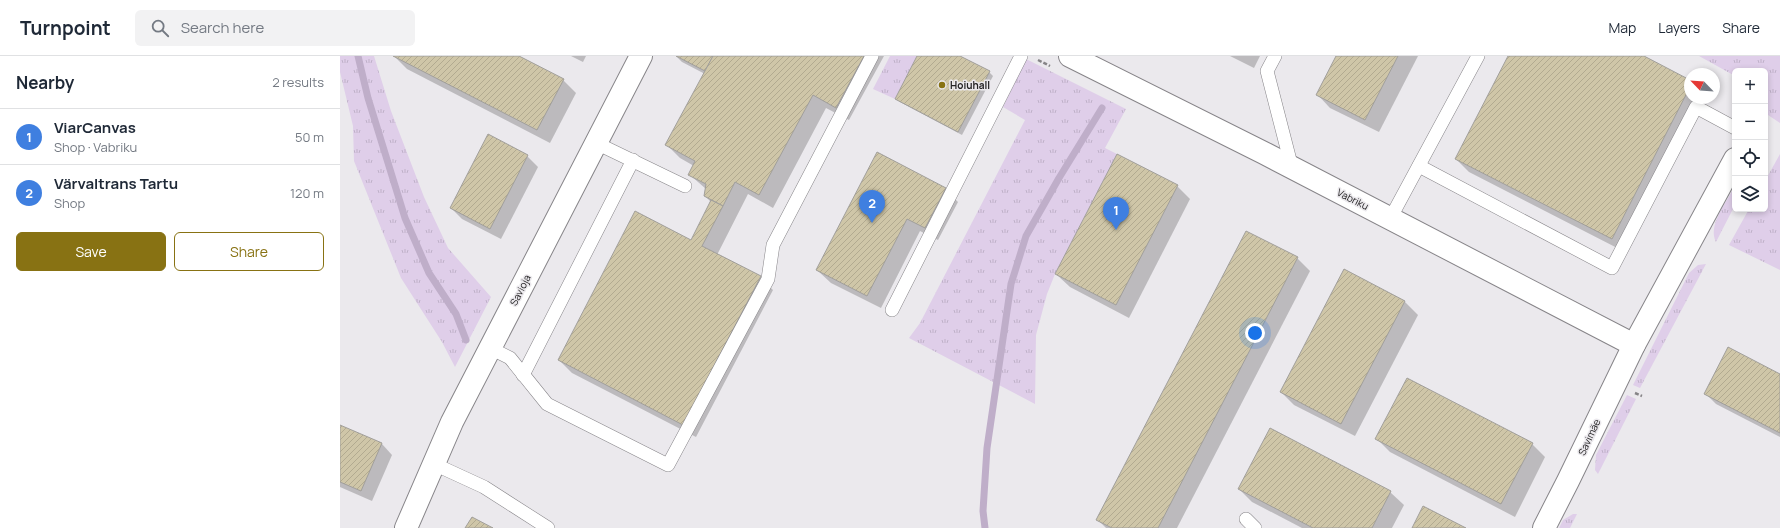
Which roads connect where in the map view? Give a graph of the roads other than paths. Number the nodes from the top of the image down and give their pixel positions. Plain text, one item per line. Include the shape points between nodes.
1 (641, 56) edge
2 (872, 56) edge
3 (1021, 56) edge
4 (1070, 56) edge
5 (1275, 56) edge
6 (1478, 56) edge
7 (1732, 126) edge
8 (596, 143) junction
9 (633, 160) junction
10 (1732, 165) edge
11 (1419, 166) junction
12 (1292, 168) junction
13 (685, 186) dead end
14 (1390, 219) junction
15 (892, 310) dead end
16 (1634, 345) junction
17 (490, 348) junction
18 (523, 375) junction
19 (434, 464) junction
20 (406, 528) edge
21 (548, 528) edge
22 (1544, 528) edge

1 - 8 street, Savioja
2 - 18 lane via 773,245 768,279 668,465 546,404
3 - 15 lane
4 - 12 street, Vabriku
5 - 12 lane via 1267,71
6 - 11 lane
7 - 11 lane via 1696,107 1612,268
8 - 9 lane
8 - 17 street, Savioja
9 - 13 lane
9 - 18 lane
10 - 16 street, Savimäe
11 - 14 lane
12 - 14 street, Vabriku
14 - 16 street, Vabriku
16 - 22 street, Savimäe
17 - 18 lane via 510,358
17 - 19 street, Savioja via 452,422
19 - 20 street, Savioja
19 - 21 lane via 484,487

